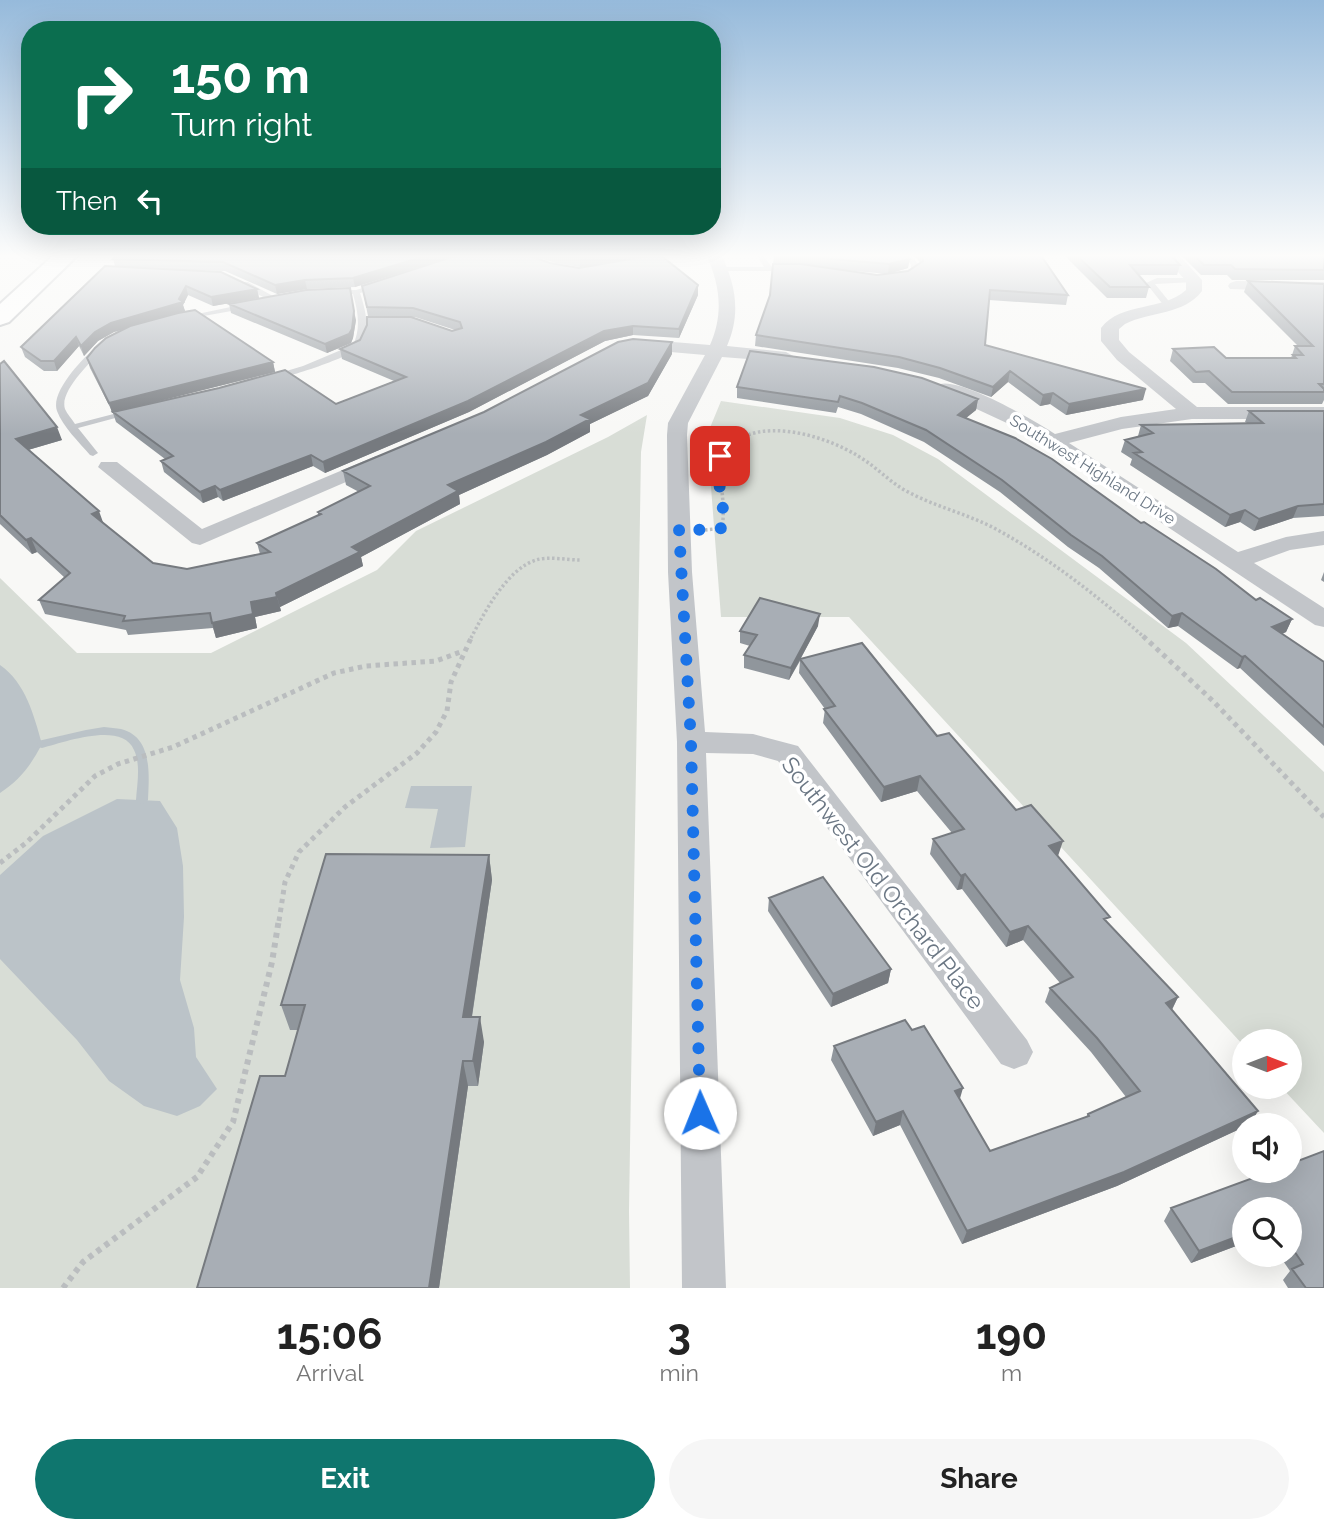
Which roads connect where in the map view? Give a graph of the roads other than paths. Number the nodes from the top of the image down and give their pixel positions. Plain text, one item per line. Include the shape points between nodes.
1 (200, 314) edge
2 (361, 314) edge
3 (728, 314) edge
4 (1129, 314) edge
5 (180, 318) edge
6 (361, 321) junction
7 (372, 321) edge
8 (105, 344) edge
9 (612, 347) edge
10 (717, 349) junction
11 (805, 359) edge
12 (267, 380) edge
13 (926, 382) edge
14 (139, 411) edge
15 (1192, 412) junction
16 (1324, 413) edge
17 (72, 427) junction
18 (1053, 441) junction
19 (93, 453) dead end
20 (389, 456) edge
21 (109, 467) dead end
22 (1324, 538) edge
23 (1237, 561) junction
24 (1324, 619) edge
25 (691, 742) junction
26 (1014, 1052) dead end
27 (704, 1288) edge

1 - 5 lane
2 - 6 lane
3 - 10 street
4 - 15 street via 1110,328 1110,341
6 - 7 lane
6 - 12 lane via 361,340 356,347
8 - 17 lane via 84,363 61,398 60,409
9 - 10 street via 652,344
10 - 11 street
10 - 25 street via 678,423
13 - 18 street, Southwest Highland Drive via 997,409
14 - 17 lane
15 - 16 street
15 - 18 street via 1121,423
17 - 19 lane
18 - 23 street, Southwest Highland Drive
20 - 21 street via 200,538
22 - 23 street via 1286,544
23 - 24 street, Southwest Highland Drive
25 - 26 street, Southwest Old Orchard Place via 753,744 788,753
25 - 27 street

